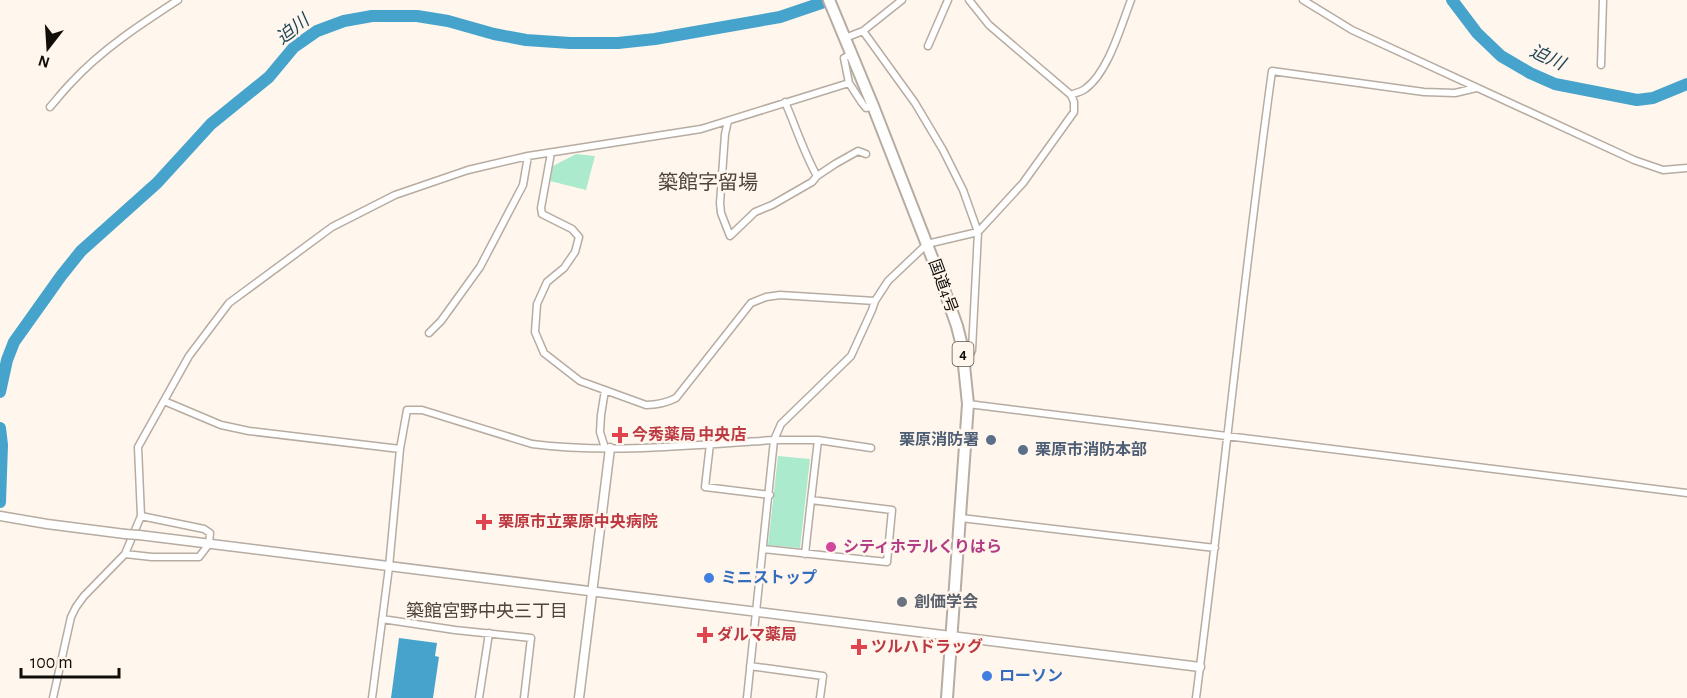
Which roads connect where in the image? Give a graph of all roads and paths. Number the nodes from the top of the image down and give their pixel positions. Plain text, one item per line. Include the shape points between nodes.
1 (178, 0) edge
2 (829, 0) edge
3 (902, 0) edge
4 (948, 0) edge
5 (969, 0) edge
6 (1131, 0) edge
7 (1303, 0) edge
8 (1603, 0) edge
9 (863, 31) junction
10 (844, 35) junction
11 (927, 46) dead end
12 (851, 54) junction
13 (1601, 65) dead end
14 (849, 83) junction
15 (1476, 88) junction
16 (1071, 95) junction
17 (785, 102) junction
18 (873, 106) junction
19 (50, 107) dead end
20 (728, 121) junction
21 (551, 153) junction
22 (866, 154) dead end
23 (528, 156) junction
24 (1687, 168) edge
25 (817, 176) junction
26 (978, 232) junction
27 (927, 244) junction
28 (875, 301) junction
29 (429, 333) dead end
30 (965, 366) junction
31 (605, 390) junction
32 (164, 401) junction
33 (968, 404) junction
34 (1227, 435) junction
35 (774, 440) junction
36 (818, 440) junction
37 (710, 444) junction
38 (608, 448) junction
39 (871, 448) dead end
40 (400, 449) junction
41 (1687, 493) edge
42 (770, 495) junction
43 (811, 500) junction
44 (0, 516) edge
45 (141, 516) junction
46 (961, 518) junction
47 (209, 544) junction
48 (1215, 548) junction
49 (763, 549) junction
50 (125, 554) junction
51 (805, 554) junction
52 (389, 567) junction
53 (593, 591) junction
54 (756, 612) junction
55 (382, 619) junction
56 (489, 633) junction
57 (951, 635) junction
58 (750, 666) junction
59 (1200, 667) junction
60 (52, 698) edge
61 (372, 698) edge
62 (479, 698) edge
63 (524, 698) edge
64 (579, 698) edge
65 (747, 698) edge
66 (820, 698) edge
67 (947, 698) edge
68 (1196, 698) edge

1 - 19 street via 86,68
2 - 10 highway, 国道4号 / 4
3 - 9 street
4 - 11 street
5 - 16 street via 989,25
6 - 16 street via 1099,74 1084,90
7 - 15 street via 1352,30
8 - 13 street
9 - 10 street
9 - 26 street via 943,150
10 - 12 highway, 国道4号 / 4
12 - 14 street via 844,58
12 - 18 highway, 国道4号 / 4
14 - 17 street
14 - 18 street via 866,108
15 - 24 street via 1634,160 1663,170
15 - 34 street via 1455,93 1424,92 1272,71
16 - 26 street via 1074,112 1023,183
17 - 20 street
17 - 25 street
18 - 27 highway, 国道4号 / 4
20 - 21 street via 701,129
20 - 25 street via 720,203 730,236 755,212
21 - 23 street
21 - 31 street via 542,214 572,229 579,237 564,268 547,282 537,304 535,332 544,353 580,381
22 - 25 street via 858,151
23 - 29 street via 523,185 480,267
23 - 32 street via 468,170 395,195 332,226 229,303 189,356
26 - 27 street
26 - 30 street via 972,350
27 - 28 street via 888,281
27 - 30 highway, 国道4号 / 4 via 957,326
28 - 31 street via 798,295 766,297 751,303 676,398 646,405
28 - 35 street via 851,356 781,424
30 - 33 highway, 国道4号 / 4
31 - 38 street via 600,432
32 - 40 street via 221,425 249,431
32 - 45 street via 138,447
33 - 34 street
33 - 46 highway, 国道4号 / 4
34 - 41 street
34 - 48 street
35 - 36 street
35 - 37 street
35 - 42 street
36 - 39 street
36 - 43 street
37 - 38 street
37 - 42 street via 705,487
38 - 40 street via 532,444 422,410 406,410
38 - 53 street
40 - 52 street
42 - 49 street
43 - 51 street
43 - 51 street via 892,510 887,562
44 - 47 street, bridge
45 - 47 street via 204,529 210,533
45 - 50 street
46 - 48 street
46 - 57 highway, 国道4号 / 4
47 - 50 street via 199,557
47 - 52 street
48 - 59 street
49 - 51 street
49 - 54 street
50 - 60 street via 84,596 71,616
52 - 53 street
52 - 55 street
53 - 54 street
53 - 64 street
54 - 57 street
54 - 58 street
55 - 56 street
55 - 61 street
56 - 62 street
56 - 63 street via 531,638
57 - 59 street
57 - 67 highway, 国道4号 / 4
58 - 65 street
58 - 66 street via 823,676
59 - 68 street

